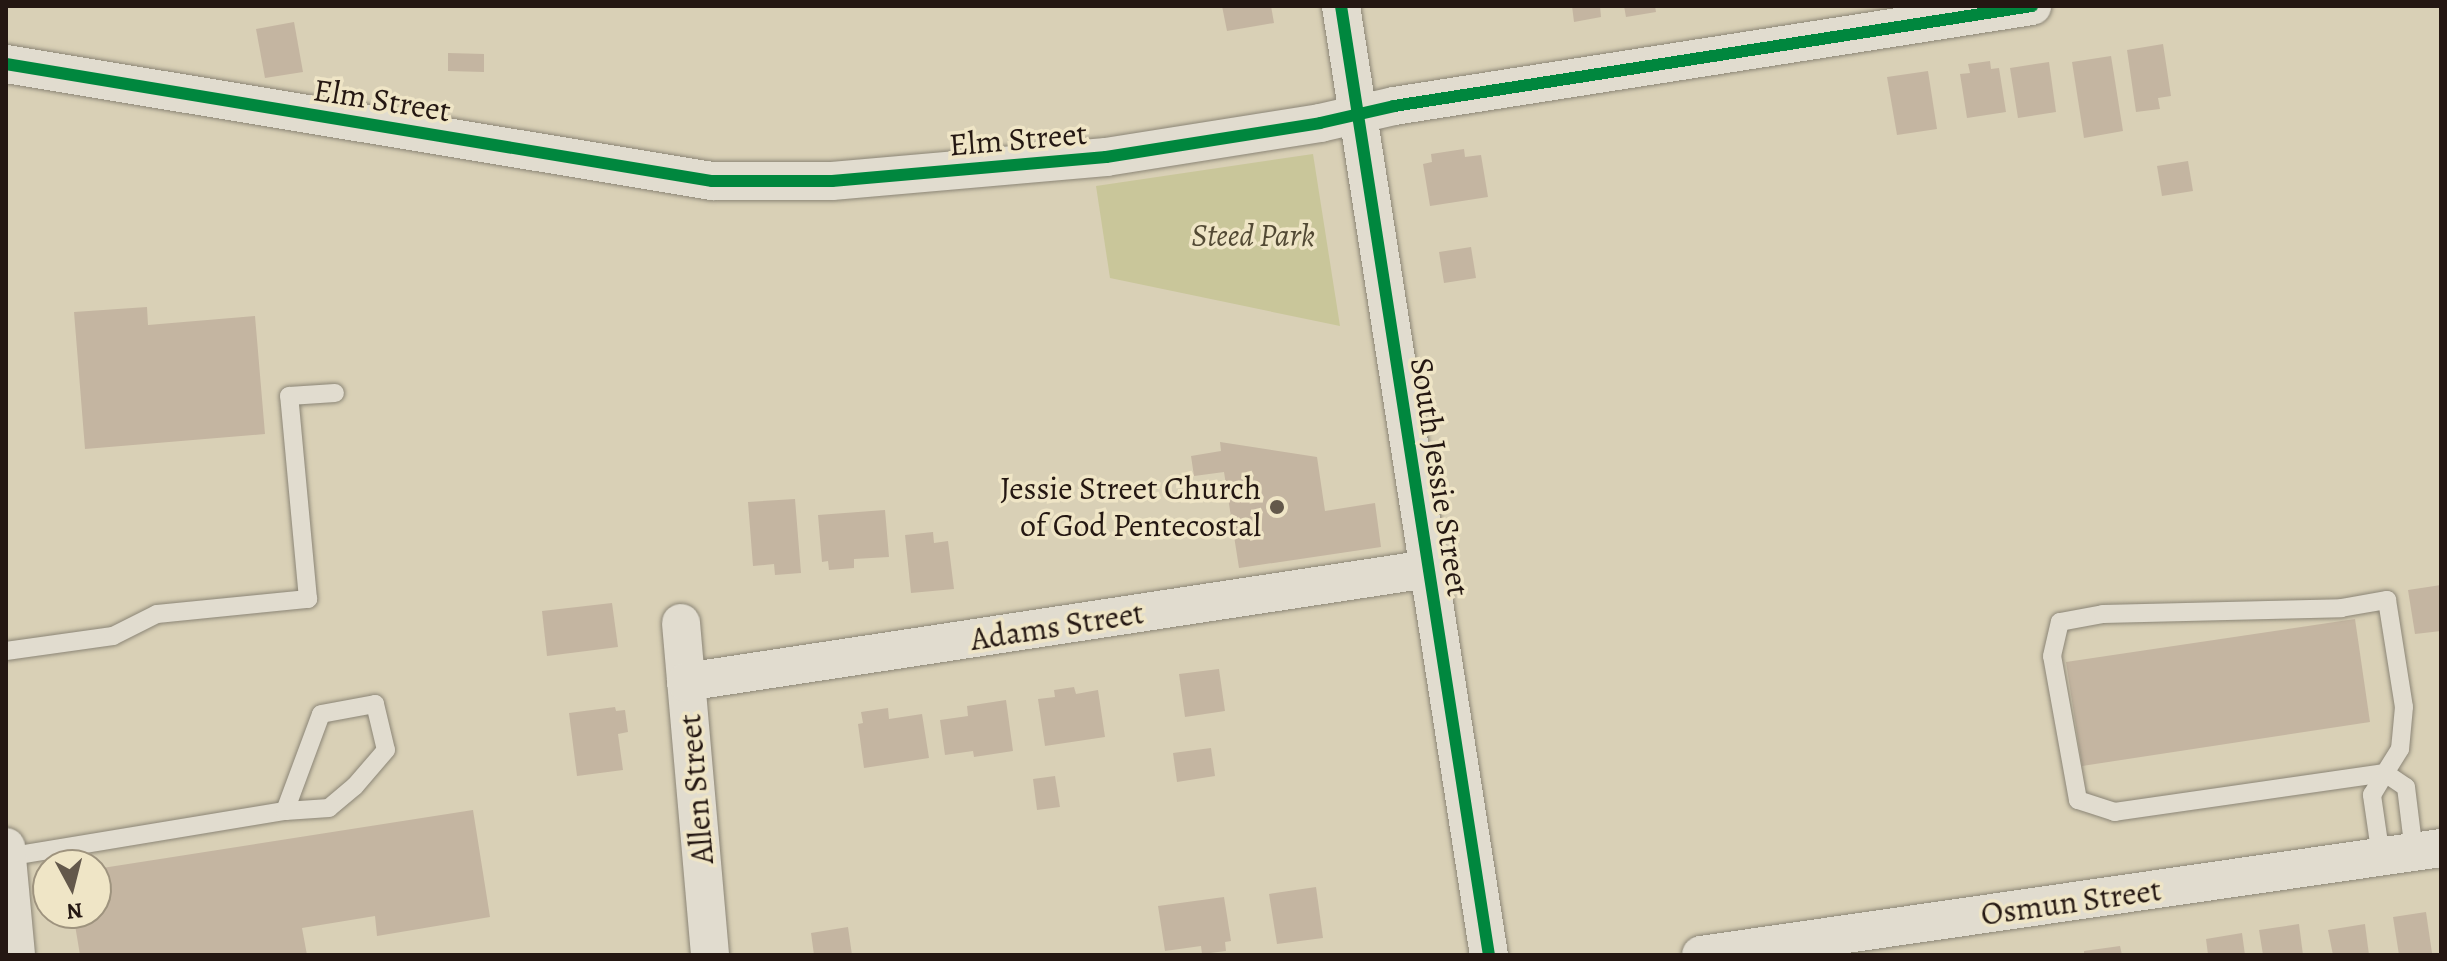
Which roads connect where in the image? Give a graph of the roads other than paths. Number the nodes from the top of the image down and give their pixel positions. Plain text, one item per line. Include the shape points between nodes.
1 (1341, 6) edge
2 (2032, 6) edge
3 (6, 64) edge
4 (1357, 115) junction
5 (335, 393) dead end
6 (1428, 569) junction
7 (681, 623) dead end
8 (6, 651) edge
9 (686, 682) junction
10 (2385, 773) junction
11 (285, 811) junction
12 (6, 847) edge
13 (2412, 852) edge
14 (7, 857) edge
15 (11, 931) edge
16 (710, 955) edge
17 (1489, 955) edge
18 (1701, 955) edge

1 - 4 street, South Jessie Street
2 - 4 street, Elm Street
3 - 4 street, Elm Street via 734,183 832,181 1072,161
4 - 6 street, South Jessie Street
5 - 8 lane via 289,396 308,599 157,614 113,636
6 - 9 street, Adams Street
6 - 17 street, South Jessie Street
7 - 9 street, Allen Street
9 - 16 street, Allen Street
10 - 10 lane via 2115,812 2078,800 2052,656 2060,622 2103,614 2341,608 2387,600 2404,707 2400,749
10 - 13 lane via 2406,787
10 - 13 lane via 2372,795
11 - 11 lane via 321,714 375,704 386,750 329,808
11 - 14 lane
12 - 14 street
13 - 18 street, Osmun Street
14 - 15 street

